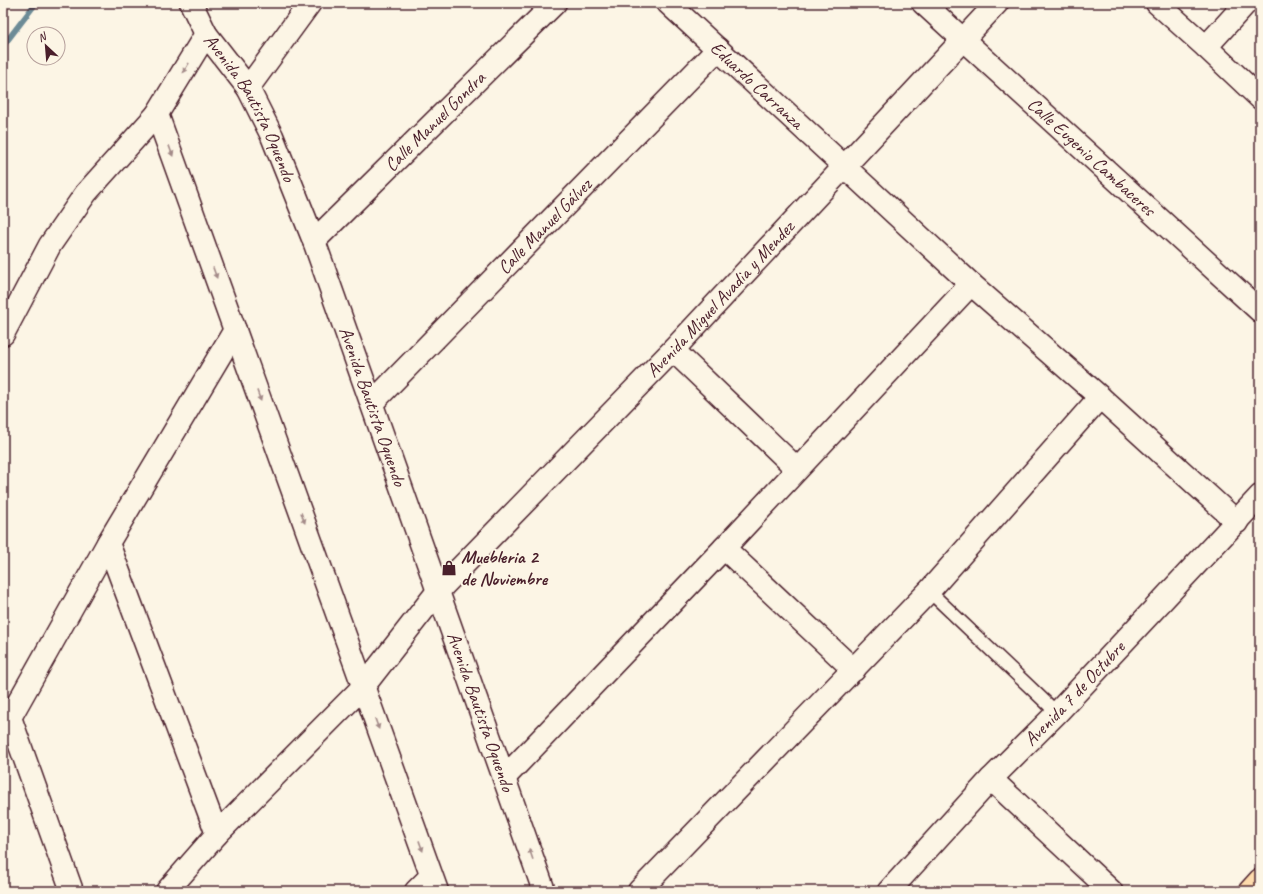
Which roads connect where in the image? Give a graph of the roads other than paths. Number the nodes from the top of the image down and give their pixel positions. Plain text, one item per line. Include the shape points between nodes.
1 (191, 3) edge
2 (310, 3) edge
3 (555, 3) edge
4 (668, 3) edge
5 (923, 3) edge
6 (997, 3) edge
7 (1157, 3) edge
8 (1246, 3) edge
9 (206, 34) junction
10 (963, 40) junction
11 (1206, 47) junction
12 (718, 48) junction
13 (248, 88) junction
14 (1260, 98) edge
15 (157, 114) junction
16 (845, 168) junction
17 (314, 241) junction
18 (971, 284) junction
19 (1260, 311) edge
20 (235, 330) junction
21 (3, 334) edge
22 (673, 350) junction
23 (1100, 397) junction
24 (372, 403) junction
25 (797, 470) junction
26 (1260, 496) edge
27 (1237, 522) junction
28 (108, 543) junction
29 (724, 548) junction
30 (438, 591) junction
31 (929, 591) junction
32 (854, 670) junction
33 (363, 688) junction
34 (1057, 713) junction
35 (5, 715) edge
36 (504, 778) junction
37 (991, 779) junction
38 (217, 834) junction
39 (1260, 880) edge
40 (434, 883) edge
41 (72, 891) edge
42 (167, 891) edge
43 (416, 891) edge
44 (544, 891) edge
45 (639, 891) edge
46 (889, 891) edge
47 (1111, 891) edge
48 (1250, 891) edge

1 - 9 street
2 - 13 street
3 - 17 street, Calle Manuel Gondra
4 - 12 street, Eduardo Carranza
5 - 10 street, Calle Eugenio Cambaceres
6 - 10 street, Avenida Miguel Avadia y Mendez
7 - 11 street
8 - 11 street
9 - 13 street, Avenida Bautista Oquendo
9 -> 15 street, Avenida Bautista Oquendo
10 - 16 street, Avenida Miguel Avadia y Mendez
10 - 19 street, Calle Eugenio Cambaceres
11 - 14 street
12 - 16 street, Eduardo Carranza
12 - 24 street, Calle Manuel Gálvez
13 - 17 street, Avenida Bautista Oquendo via 272,136
15 -> 20 street
15 - 21 street, Avenida Bautista Oquendo via 86,193 50,245
16 - 18 street, Eduardo Carranza
16 - 22 street, Avenida Miguel Avadia y Mendez
17 - 24 street, Avenida Bautista Oquendo
18 - 23 street, Eduardo Carranza
18 - 25 street
20 - 28 street
20 -> 33 street
22 - 25 street
22 - 30 street, Avenida Miguel Avadia y Mendez
23 - 27 street, Eduardo Carranza
23 - 31 street
24 - 30 street, Avenida Bautista Oquendo
25 - 29 street
26 - 27 street, Avenida 7 de Octubre
27 - 34 street, Avenida 7 de Octubre
28 - 35 street
28 - 38 street
29 - 32 street
29 - 36 street
30 - 33 street, Avenida Miguel Avadia y Mendez
30 - 36 street, Avenida Bautista Oquendo
31 - 32 street
31 - 34 lane
32 - 45 street
33 - 38 street, Avenida Miguel Avadia y Mendez
33 -> 40 street
34 - 37 street, Avenida 7 de Octubre
35 - 41 street
44 -> 36 street, Avenida Bautista Oquendo
37 - 46 street, Avenida 7 de Octubre
37 - 47 street
38 - 42 street, Avenida Miguel Avadia y Mendez
39 - 48 main road
40 - 43 street

